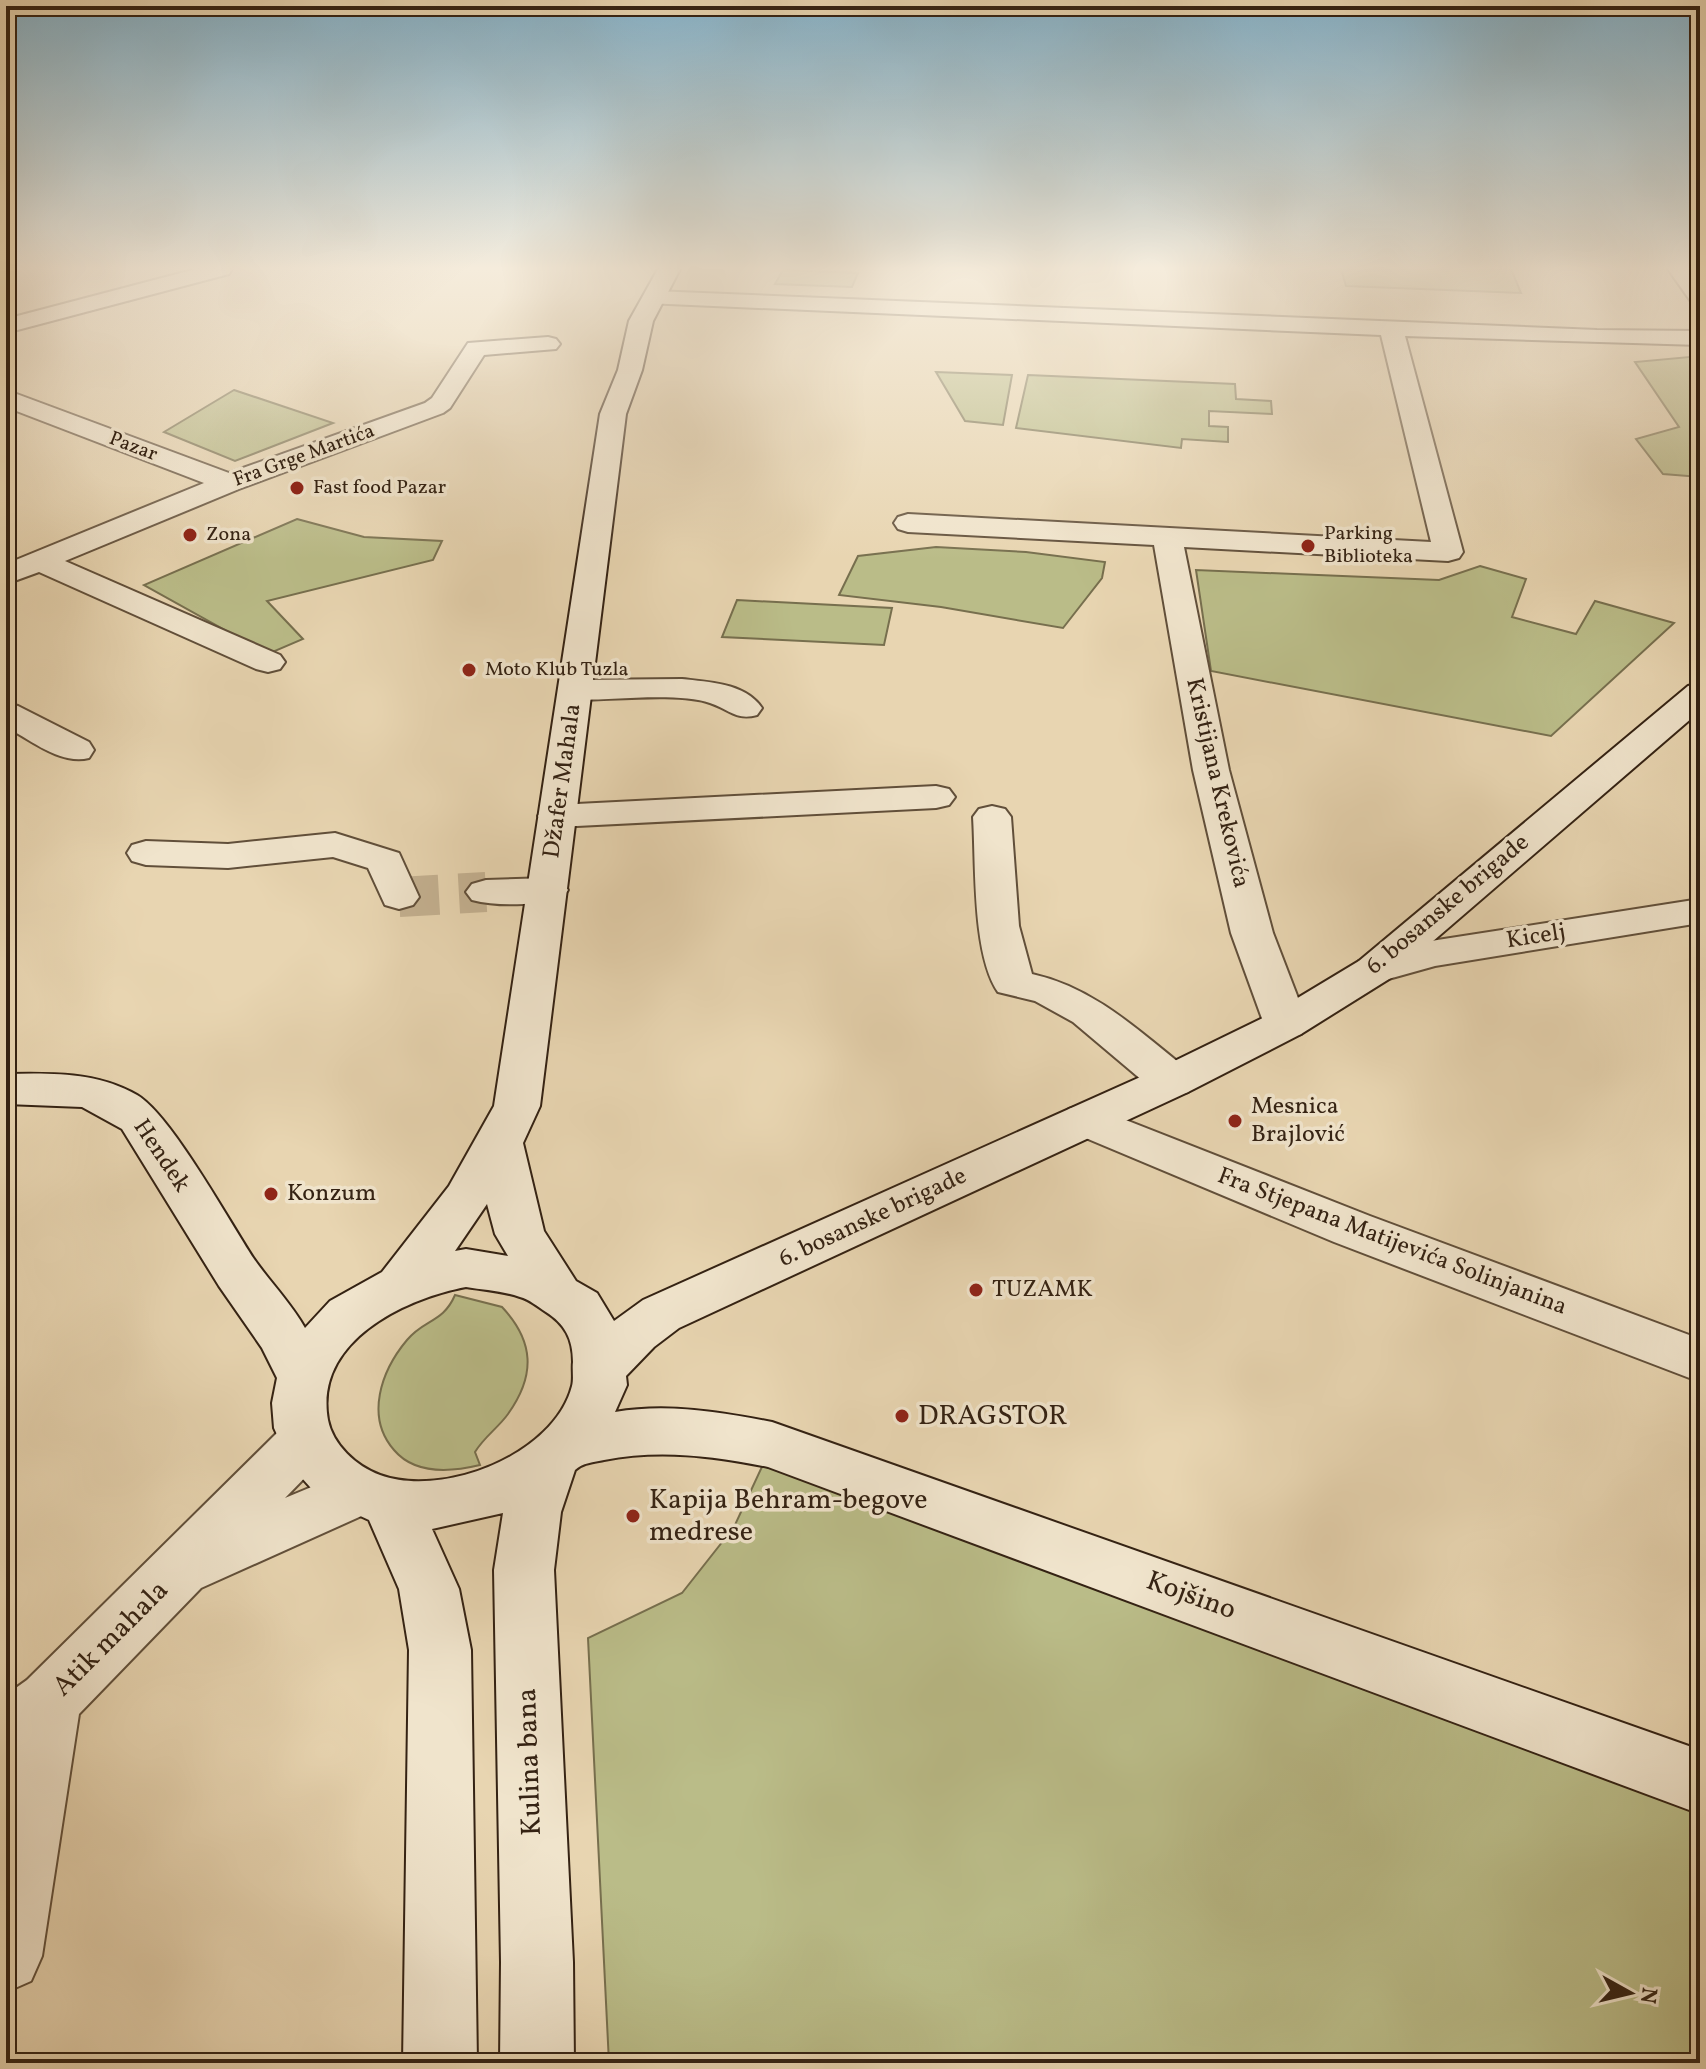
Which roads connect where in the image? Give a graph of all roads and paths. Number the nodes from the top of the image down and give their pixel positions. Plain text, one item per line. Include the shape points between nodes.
1 (465, 366) edge
2 (631, 366) edge
3 (633, 366) edge
4 (1401, 366) edge
5 (630, 370) junction
6 (6, 398) edge
7 (37, 410) junction
8 (6, 422) edge
9 (229, 483) junction
10 (908, 523) dead end
11 (1167, 537) junction
12 (39, 561) junction
13 (6, 575) edge
14 (268, 662) dead end
15 (576, 690) junction
16 (1700, 693) edge
17 (745, 708) dead end
18 (6, 713) edge
19 (76, 750) dead end
20 (936, 797) dead end
21 (557, 816) junction
22 (992, 817) dead end
23 (146, 853) dead end
24 (548, 890) junction
25 (486, 892) tunnel mouth
26 (399, 897) dead end
27 (1700, 911) edge
28 (1374, 970) junction
29 (1286, 1024) junction
30 (1172, 1081) junction
31 (6, 1089) edge
32 (1085, 1120) junction
33 (500, 1145) junction
34 (386, 1290) junction
35 (563, 1293) junction
36 (264, 1308) junction
37 (661, 1314) junction
38 (1700, 1361) edge
39 (603, 1370) junction
40 (304, 1379) junction
41 (676, 1429) junction
42 (305, 1441) junction
43 (559, 1454) junction
44 (373, 1497) junction
45 (178, 1572) junction
46 (27, 1717) edge
47 (1700, 1782) edge
48 (6, 1956) edge
49 (440, 2063) edge
50 (537, 2063) edge

1 - 9 street, Fra Grge Martića via 434,408
2 - 5 street, Džafer Mahala
3 - 5 street, Džafer Mahala
4 - 11 street via 1448,552
5 - 15 street, Džafer Mahala via 613,414
6 - 7 street, Pazar
7 - 8 street
7 - 9 street, Pazar
9 - 12 street, Fra Grge Martića
10 - 11 street
11 - 29 street, Kristijana Krekovića via 1211,770 1252,933
12 - 13 street, Fra Grge Martića
12 - 14 street
15 - 17 street via 718,693
15 - 21 street, Džafer Mahala
16 - 28 street, 6. bosanske brigade
18 - 19 street
20 - 21 street
21 - 24 street, Džafer Mahala
22 - 30 street via 999,926 1013,983 1049,991 1088,1012
23 - 26 street via 228,856 335,845 385,861
24 - 25 street
24 - 33 street, Džafer Mahala via 517,1106
27 - 28 street, Kicelj via 1431,954
28 - 29 street, 6. bosanske brigade
29 - 30 street, 6. bosanske brigade
30 - 32 street, 6. bosanske brigade
31 - 36 street, Hendek via 90,1092 117,1101 138,1118
32 - 37 street, 6. bosanske brigade
32 - 38 street, Fra Stjepana Matijevića Solinjanina via 1352,1229
33 - 34 street, Džafer Mahala via 448,1225
33 - 35 street via 520,1234
34 - 35 street via 466,1268 513,1272
34 - 36 street via 321,1311
34 - 40 street via 344,1318 319,1346
35 - 37 street via 598,1310
35 - 39 street via 588,1319 600,1342
36 - 40 street, Hendek
37 - 39 street via 635,1333
39 - 41 street via 622,1394
39 - 43 street via 586,1421
40 - 42 street via 299,1400
41 - 43 street via 641,1429
41 - 47 street, Kojšino via 772,1445
42 - 44 street via 317,1461
42 - 45 street
43 - 44 street via 521,1481 478,1498 422,1506
43 - 50 street, Kulina bana via 532,1512 524,1570
44 - 45 street via 241,1541
44 - 49 street via 429,1589 440,1650
45 - 46 street, Atik mahala
46 - 48 street

